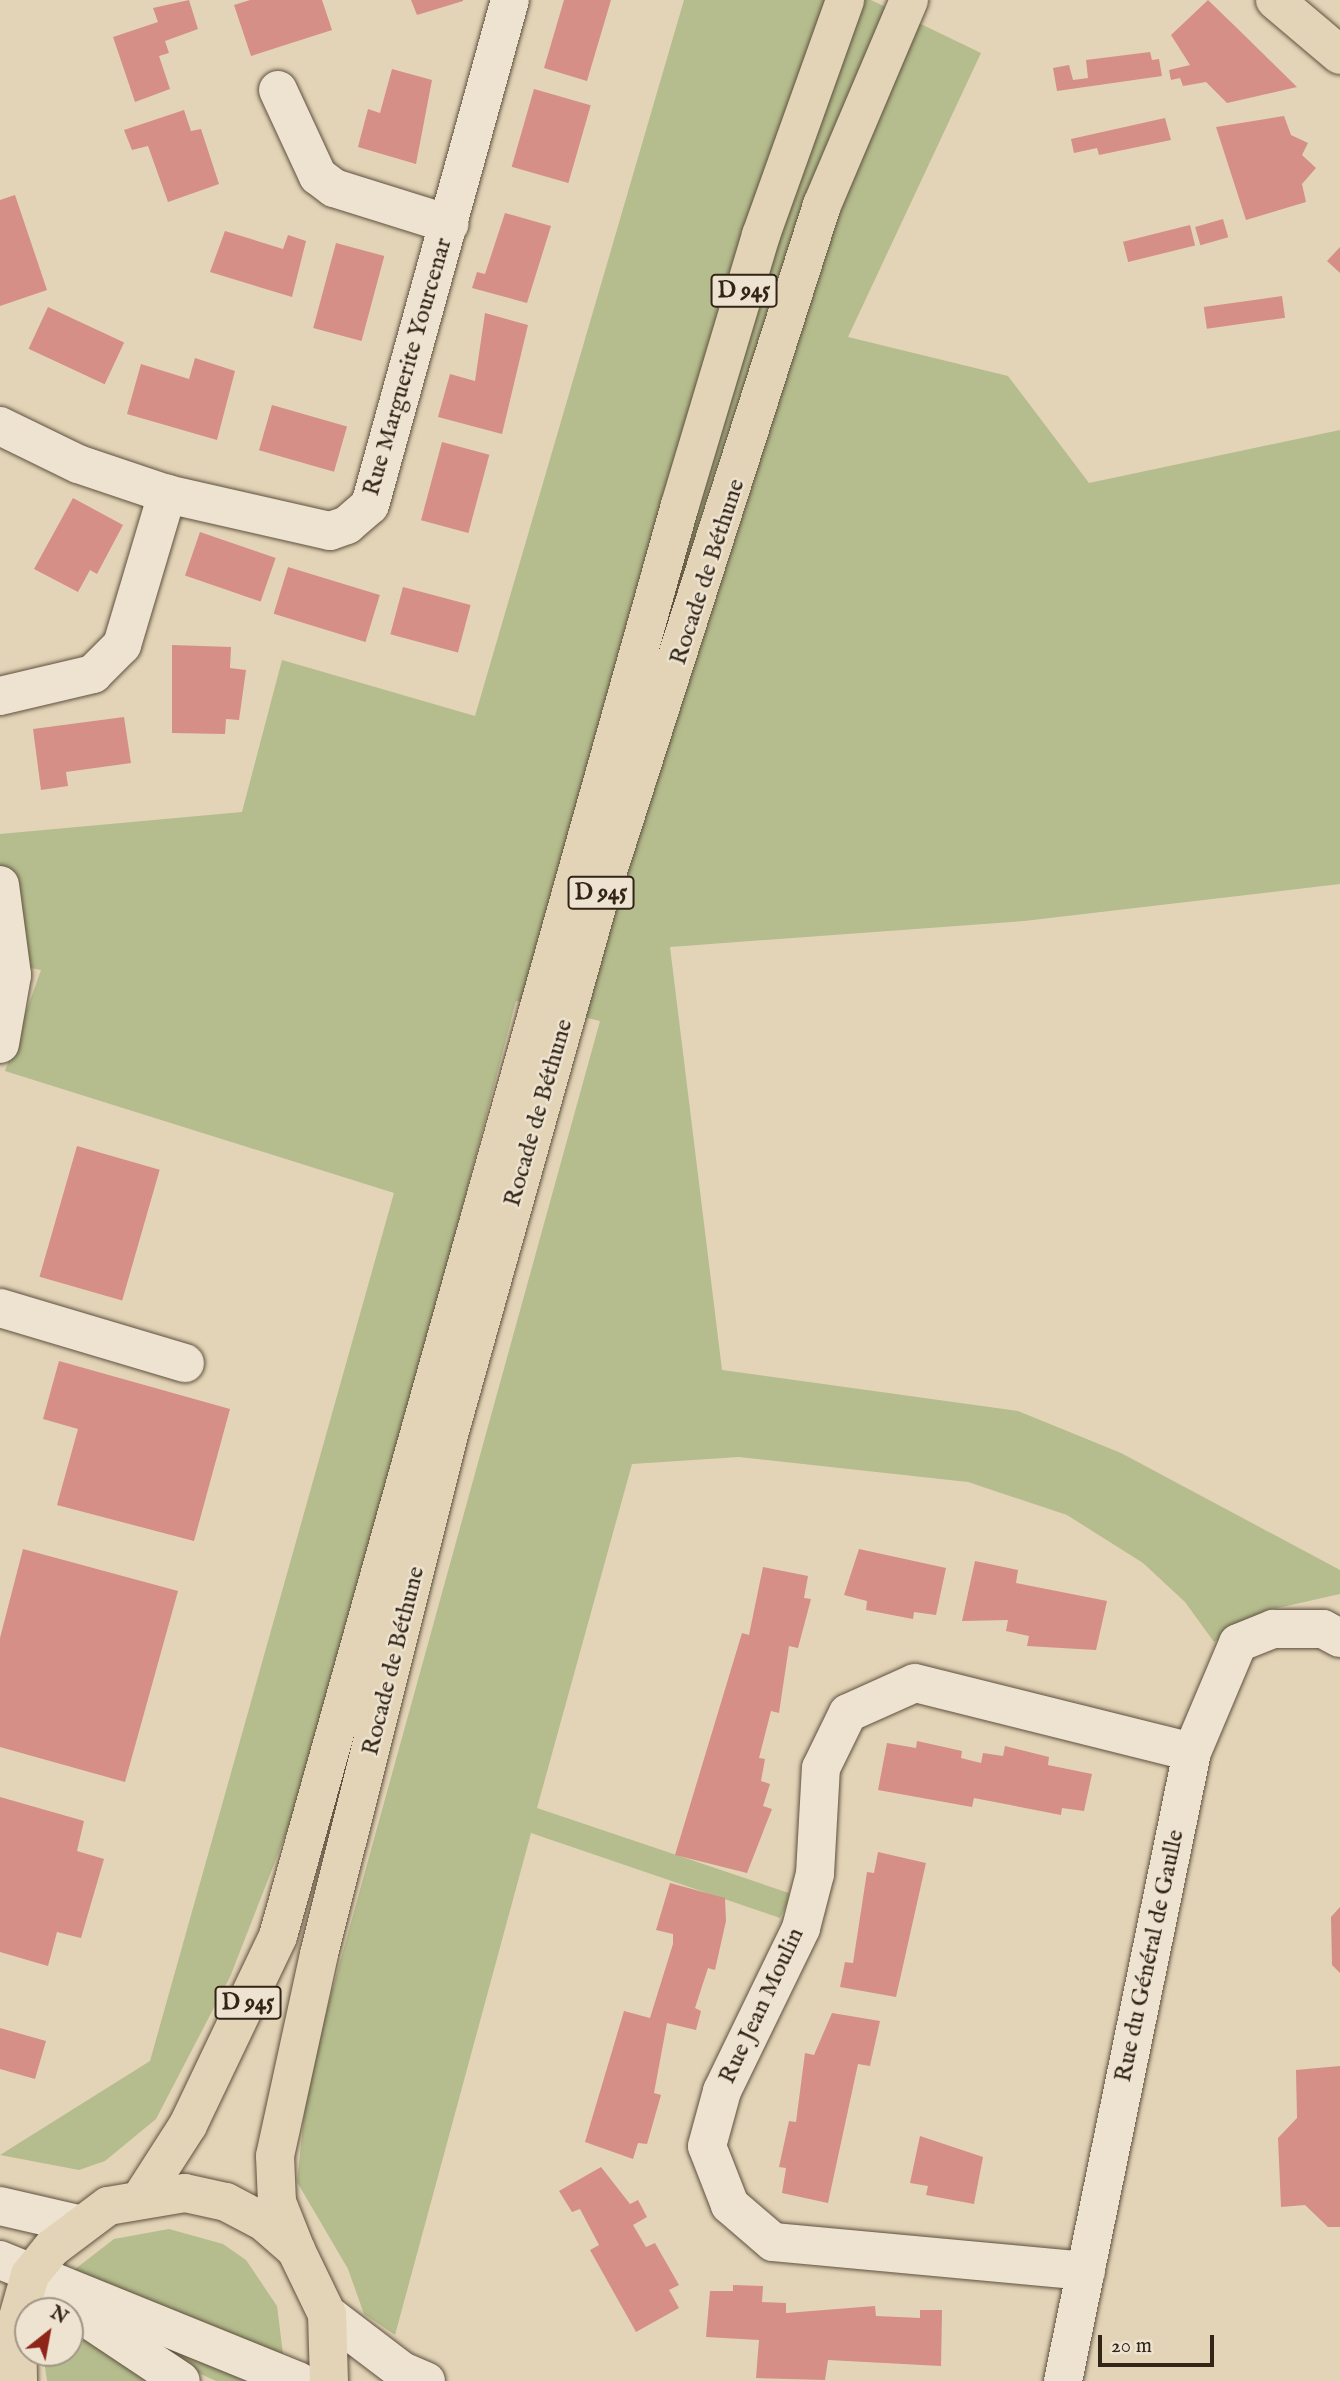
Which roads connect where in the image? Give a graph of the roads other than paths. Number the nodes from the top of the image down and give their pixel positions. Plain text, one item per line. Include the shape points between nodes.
1 (510, 0) edge
2 (845, 0) edge
3 (909, 0) edge
4 (1275, 0) edge
5 (1340, 55) edge
6 (278, 90) dead end
7 (449, 224) junction
8 (0, 426) edge
9 (167, 494) junction
10 (0, 696) edge
11 (0, 885) edge
12 (0, 1044) edge
13 (0, 1308) edge
14 (185, 1363) dead end
15 (1340, 1638) edge
16 (1192, 1752) junction
17 (143, 2195) junction
18 (0, 2206) edge
19 (78, 2224) junction
20 (296, 2250) junction
21 (15, 2267) edge
22 (1086, 2271) junction
23 (327, 2314) junction
24 (11, 2366) edge
25 (181, 2381) edge
26 (298, 2381) edge
27 (329, 2381) edge
28 (426, 2381) edge
29 (1063, 2381) edge

1 - 7 street, Rue Marguerite Yourcenar
2 - 17 main road, Rocade de Béthune / D 945 via 761,235 680,505 278,1936 188,2125
3 - 20 main road, Rocade de Béthune / D 945 via 822,205 600,896 450,1431 318,1954 275,2156 277,2202
4 - 5 main road
6 - 7 street via 318,176 334,188
7 - 9 street, Rue Marguerite Yourcenar via 375,497 362,513 330,531
8 - 9 street, Rue Marguerite Yourcenar via 78,464
9 - 10 street via 122,645 93,674
11 - 12 street via 12,975
13 - 14 street
15 - 16 street, Rue du Général de Gaulle via 1323,1629 1273,1629 1238,1643
16 - 22 street, Rue du Général de Gaulle
16 - 22 street, Rue Jean Moulin via 915,1683 848,1713 821,1768 815,1874 801,1928 722,2091 707,2146 730,2204 773,2242
17 - 19 main road
17 - 20 main road via 185,2193 226,2202 264,2222
18 - 19 street
19 - 21 main road
20 - 23 main road, Rocade de Béthune
21 - 24 main road via 17,2321
21 - 25 street via 79,2318
21 - 26 street
22 - 29 street, Rue du Général de Gaulle
23 - 27 main road
23 - 28 street via 383,2358

